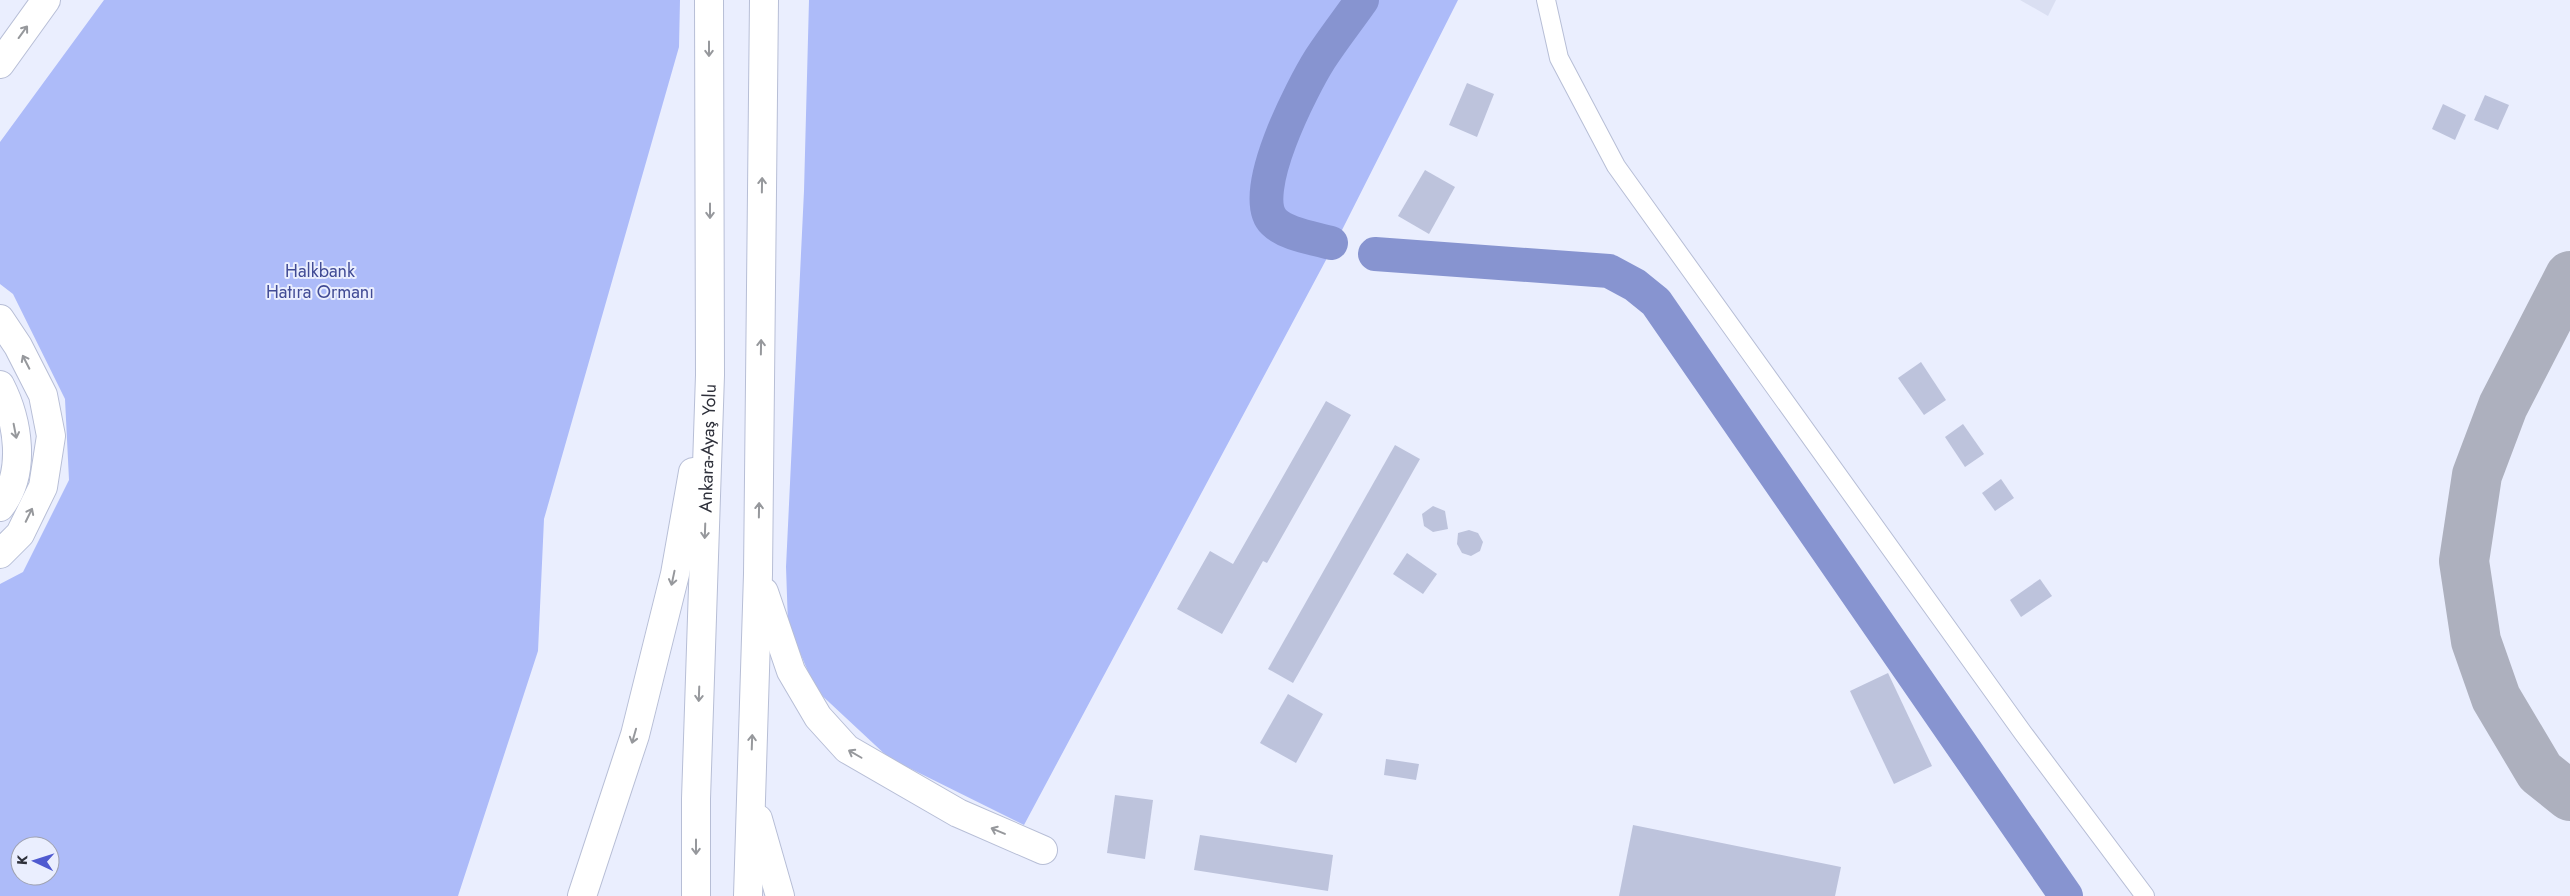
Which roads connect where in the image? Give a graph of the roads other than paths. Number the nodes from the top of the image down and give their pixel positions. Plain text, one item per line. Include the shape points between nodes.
1 (46, 0) edge
2 (709, 0) edge
3 (764, 0) edge
4 (769, 0) edge
5 (1546, 0) edge
6 (764, 58) junction
7 (0, 64) edge
8 (0, 319) edge
9 (710, 375) junction
10 (0, 385) edge
11 (0, 507) edge
12 (0, 554) edge
13 (758, 574) junction
14 (750, 791) junction
15 (1043, 850) dead end
16 (582, 896) edge
17 (696, 896) edge
18 (748, 896) edge
19 (780, 896) edge
20 (2145, 896) edge

7 -> 1 highway
2 -> 9 highway, Ankara-Ayaş Yolu
3 - 6 highway
4 - 6 highway
5 - 20 street via 1559,58 1616,166 2023,734
13 -> 6 highway
12 -> 8 highway via 20,534 43,487 51,436 42,395 18,346
9 -> 16 highway via 674,574 653,666 635,735
9 -> 17 highway, Ankara-Ayaş Yolu via 696,798
10 -> 11 highway via 17,434 17,469
14 -> 13 highway
15 -> 13 highway via 958,813 847,749 818,717 791,671
14 - 18 highway
14 - 19 highway

